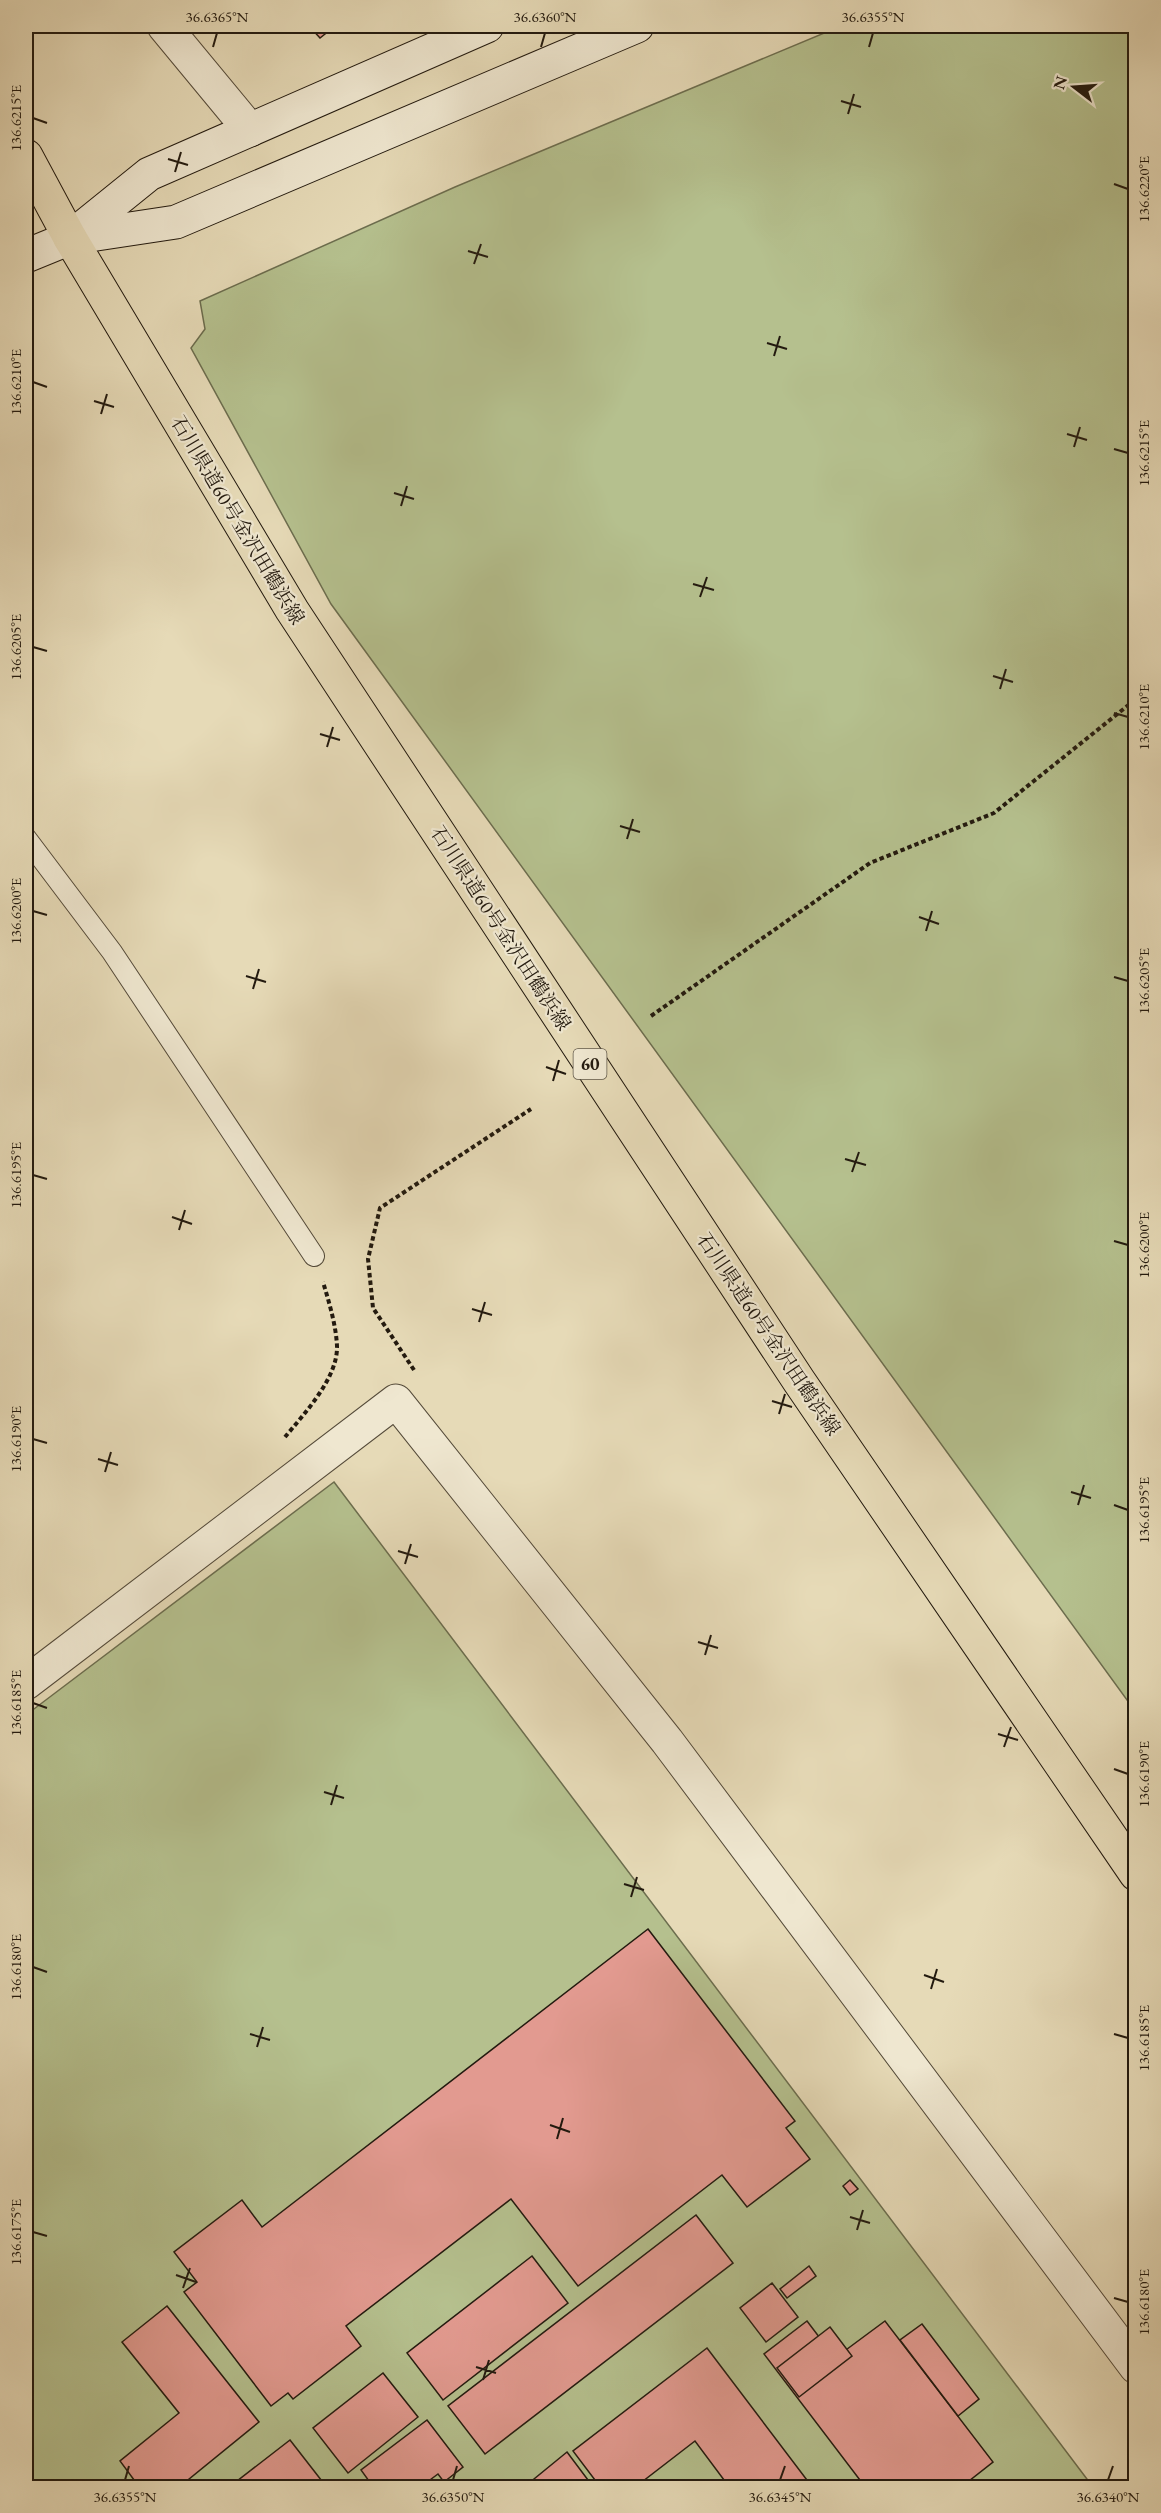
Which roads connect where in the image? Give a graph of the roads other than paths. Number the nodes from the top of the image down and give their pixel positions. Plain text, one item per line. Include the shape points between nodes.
1 (164, 26) edge
2 (488, 26) edge
3 (633, 26) edge
4 (250, 130) junction
5 (26, 156) edge
6 (26, 180) edge
7 (70, 238) junction
8 (26, 256) edge
9 (26, 838) edge
10 (314, 1256) road end
11 (26, 1683) edge
12 (1136, 1874) edge
13 (1136, 2367) edge

1 - 4 street
2 - 4 street
3 - 7 street via 176,222
4 - 7 street via 149,174
5 - 7 main road
6 - 7 main road
7 - 8 street
7 - 12 main road, 石川県道60号金沢田鶴浜線 / 60 via 292,610 799,1381
9 - 10 lane via 112,952
11 - 13 street via 396,1401 667,1741

